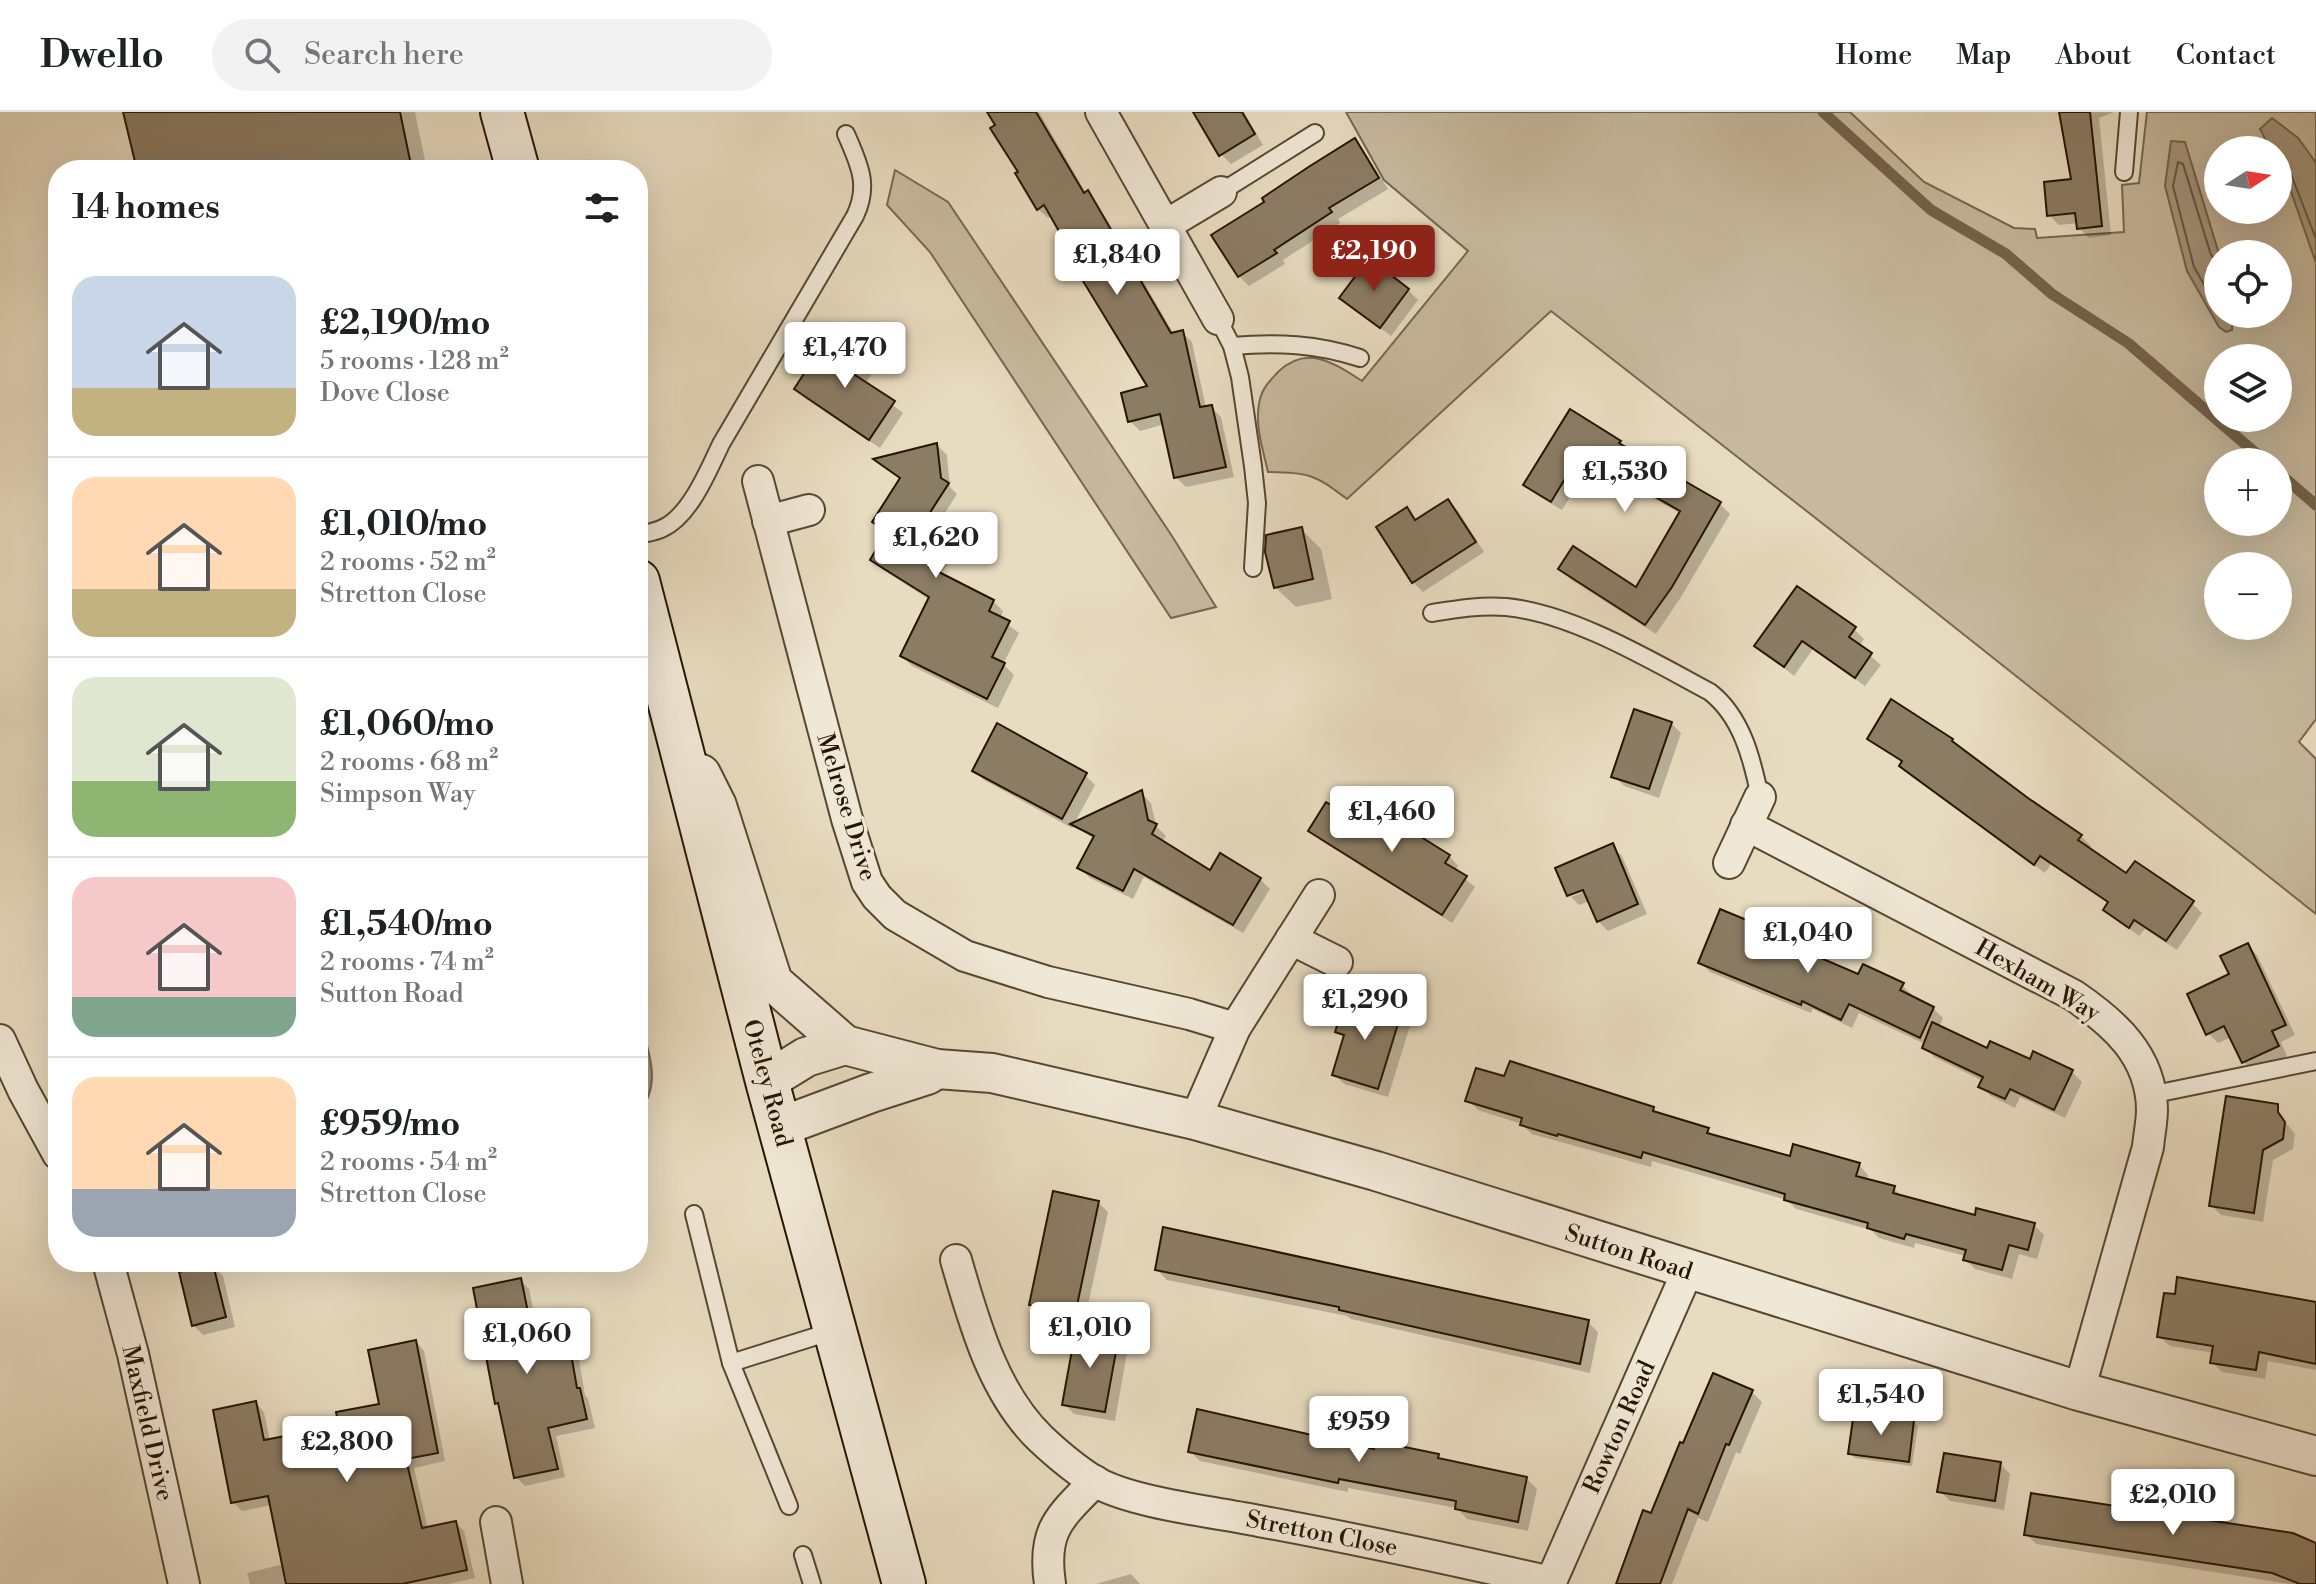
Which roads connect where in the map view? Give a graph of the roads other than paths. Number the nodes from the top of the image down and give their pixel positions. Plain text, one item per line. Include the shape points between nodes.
1 (502, 112) edge
2 (531, 112) edge
3 (1101, 112) edge
4 (2129, 112) edge
5 (1315, 133) dead end
6 (846, 134) dead end
7 (515, 160) edge
8 (543, 160) edge
9 (2124, 172) dead end
10 (1221, 192) joint
11 (1166, 225) junction
12 (1218, 319) joint
13 (1232, 346) junction
14 (1360, 358) dead end
15 (758, 481) dead end
16 (809, 510) dead end
17 (768, 521) junction
18 (648, 532) edge
19 (1253, 568) dead end
20 (1432, 613) dead end
21 (648, 620) edge
22 (673, 718) junction
23 (1760, 797) joint
24 (1746, 825) junction
25 (1729, 863) dead end
26 (1319, 895) dead end
27 (1291, 939) junction
28 (1337, 962) dead end
29 (1235, 1028) junction
30 (0, 1040) edge
31 (845, 1045) junction
32 (2316, 1061) edge
33 (937, 1069) junction
34 (767, 1081) junction
35 (11, 1094) edge
36 (2150, 1095) junction
37 (1195, 1120) junction
38 (780, 1127) junction
39 (48, 1129) edge
40 (694, 1214) dead end
41 (956, 1260) dead end
42 (1688, 1270) junction
43 (111, 1272) edge
44 (836, 1330) junction
45 (731, 1363) junction
46 (2079, 1391) junction
47 (2316, 1456) edge
48 (1095, 1481) junction
49 (789, 1506) dead end
50 (496, 1522) dead end
51 (803, 1555) dead end
52 (1550, 1583) edge
53 (184, 1584) edge
54 (507, 1584) edge
55 (812, 1584) edge
56 (904, 1584) edge
57 (1050, 1584) edge

1 - 7 main road
2 - 8 main road
3 - 11 street
4 - 9 lane
5 - 10 lane
6 - 18 lane via 862,171 862,202 686,507 671,523
10 - 11 street
11 - 12 street
12 - 13 lane
13 - 14 lane via 1304,345
13 - 19 lane via 1257,503
15 - 17 street, Melrose Drive
16 - 17 street
17 - 29 street, Melrose Drive via 847,819 877,897 895,915 965,956
20 - 23 lane via 1508,607 1555,618 1710,692 1735,720
21 - 22 main road, Oteley Road
22 - 31 street via 717,806 773,982
22 - 34 main road, Oteley Road
23 - 24 street
24 - 25 street
24 - 36 street, Hexham Way via 2106,1017 2129,1042 2146,1074
26 - 27 street
27 - 28 street
27 - 29 street
29 - 37 street
30 - 35 street
31 - 33 street, Sutton Road
31 - 34 street via 806,1057
32 - 36 lane
33 - 37 street, Sutton Road via 1005,1076
33 - 38 street, Sutton Road
34 - 38 main road, Oteley Road
35 - 39 street
36 - 46 street, Hexham Way via 2148,1147
37 - 42 street, Sutton Road
38 - 44 main road, Oteley Road
40 - 45 lane
41 - 48 street, Stretton Close via 993,1371 1015,1406 1040,1439
42 - 46 street, Sutton Road
42 - 52 street, Rowton Road
43 - 53 street, Maxfield Drive
44 - 45 lane
44 - 56 main road, Oteley Road
45 - 49 lane
46 - 47 street, Sutton Road
48 - 52 street, Stretton Close via 1151,1500
48 - 57 street via 1056,1522 1046,1556
50 - 54 street
51 - 55 lane

